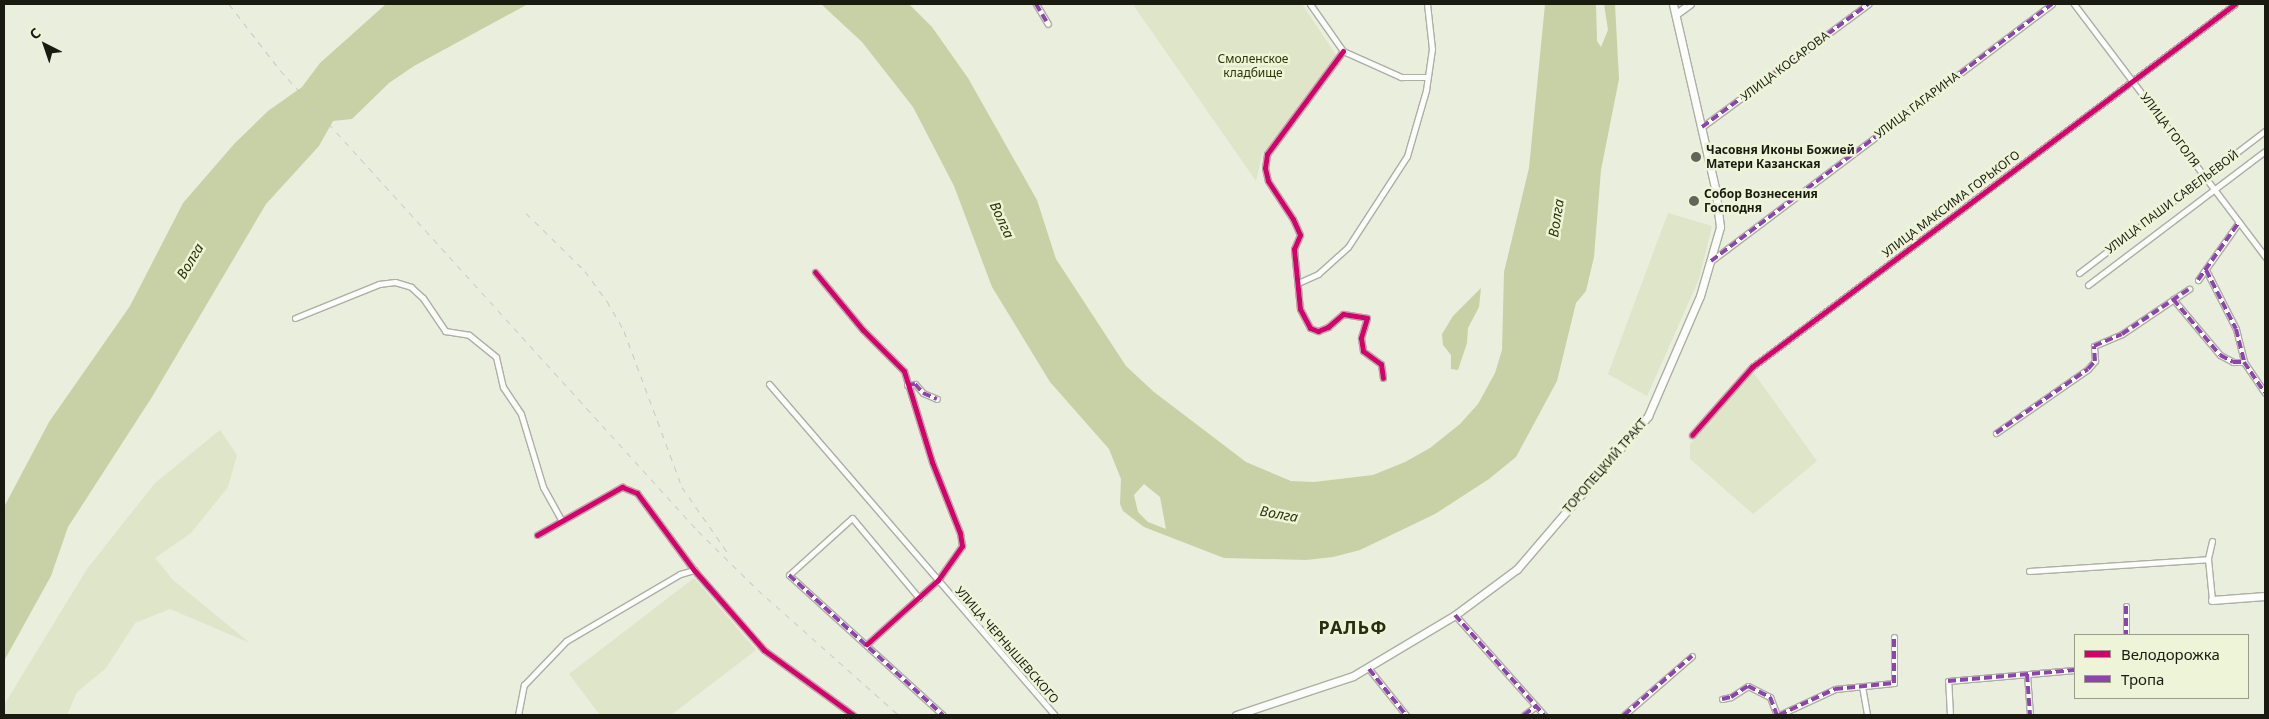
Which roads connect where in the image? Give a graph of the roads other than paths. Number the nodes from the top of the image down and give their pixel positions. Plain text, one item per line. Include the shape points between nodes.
1 (1036, 4) edge
2 (1310, 4) edge
3 (1427, 4) edge
4 (1673, 4) edge
5 (1690, 4) edge
6 (1868, 4) edge
7 (2052, 4) edge
8 (2074, 4) edge
9 (2234, 4) edge
10 (1676, 14) junction
11 (1048, 24) dead end
12 (1343, 51) junction
13 (1427, 77) junction
14 (2132, 80) junction
15 (1702, 128) junction
16 (2265, 131) edge
17 (2265, 151) edge
18 (2205, 176) junction
19 (2215, 189) junction
20 (2239, 222) junction
21 (2265, 257) edge
22 (1711, 261) junction
23 (2206, 270) junction
24 (814, 272) dead end
25 (2079, 273) dead end
26 (2198, 280) dead end
27 (1298, 283) junction
28 (2088, 285) dead end
29 (2189, 288) dead end
30 (2173, 299) junction
31 (294, 318) dead end
32 (2244, 362) junction
33 (1383, 378) dead end
34 (768, 384) dead end
35 (907, 384) junction
36 (2265, 393) edge
37 (937, 399) dead end
38 (1996, 433) dead end
39 (1692, 435) dead end
40 (562, 521) junction
41 (536, 535) dead end
42 (2212, 541) dead end
43 (2208, 559) junction
44 (694, 570) junction
45 (2028, 571) dead end
46 (938, 580) junction
47 (2265, 596) edge
48 (919, 598) junction
49 (2212, 600) joint
50 (2126, 606) dead end
51 (1455, 615) junction
52 (2126, 634) edge
53 (1894, 637) dead end
54 (867, 644) junction
55 (1692, 656) dead end
56 (1369, 669) junction
57 (2074, 670) edge
58 (2027, 674) junction
59 (1862, 686) junction
60 (1722, 699) dead end
61 (1536, 706) junction
62 (518, 715) edge
63 (853, 715) edge
64 (943, 715) edge
65 (1055, 715) edge
66 (1236, 715) edge
67 (1406, 715) edge
68 (1524, 715) edge
69 (1544, 715) edge
70 (1624, 715) edge
71 (1778, 715) edge
72 (1867, 715) edge
73 (1950, 715) edge
74 (2030, 715) edge

1 - 11 street
2 - 12 street
3 - 13 street via 1432,50
4 - 10 main road, ТОРОПЕЦКИЙ ТРАКТ
5 - 10 main road
6 - 15 street, УЛИЦА КОСАРОВА
7 - 22 street, УЛИЦА ГАГАРИНА
8 - 14 street, УЛИЦА ГОГОЛЯ
9 - 14 street, УЛИЦА МАКСИМА ГОРЬКОГО
10 - 15 main road, ТОРОПЕЦКИЙ ТРАКТ
12 - 13 street via 1401,76
12 - 27 street via 1267,154 1268,181 1300,235 1294,249
13 - 27 street via 1419,120 1396,178 1348,247 1318,274
14 - 18 street, УЛИЦА ГОГОЛЯ
14 - 39 street, УЛИЦА МАКСИМА ГОРЬКОГО via 1752,367
15 - 22 main road, ТОРОПЕЦКИЙ ТРАКТ via 1720,227
16 - 18 street, УЛИЦА ПАШИ САВЕЛЬЕВОЙ
17 - 19 street, УЛИЦА ПАШИ САВЕЛЬЕВОЙ
18 - 19 street, УЛИЦА ГОГОЛЯ
18 - 25 street, УЛИЦА ПАШИ САВЕЛЬЕВОЙ
19 - 20 street, УЛИЦА ГОГОЛЯ
19 - 28 street, УЛИЦА ПАШИ САВЕЛЬЕВОЙ
20 - 21 street, УЛИЦА ГОГОЛЯ
20 - 23 street
22 - 51 main road, ТОРОПЕЦКИЙ ТРАКТ via 1700,296 1648,416 1516,569
23 - 26 street
23 - 32 street via 2236,329
24 - 35 street via 863,330 904,371
27 - 33 street via 1300,309 1310,328 1318,331 1328,327 1343,314 1367,318 1361,338 1363,350 1380,364
29 - 30 street
30 - 32 street via 2220,354 2233,362
30 - 38 street via 2122,334 2094,346 2095,361 2088,369
31 - 40 street via 379,284 395,282 411,287 423,298 445,331 469,335 496,357 502,387 521,414 543,487
32 - 36 street
34 - 46 street, УЛИЦА ЧЕРНЫШЕВСКОГО
35 - 37 street via 915,384 923,393
35 - 46 street via 960,533 962,546
40 - 41 street
40 - 44 street via 622,487 637,493
42 - 43 street
43 - 45 street
43 - 49 street
44 - 62 street via 680,574 566,641 524,685
44 - 63 street via 764,650
46 - 48 street
46 - 65 street, УЛИЦА ЧЕРНЫШЕВСКОГО
47 - 49 main road
48 - 54 street
48 - 54 street via 852,518 789,575
50 - 52 street
51 - 56 main road, ТОРОПЕЦКИЙ ТРАКТ
51 - 61 street
53 - 59 street via 1894,683
54 - 64 street
55 - 70 street
56 - 66 main road, ТОРОПЕЦКИЙ ТРАКТ
56 - 67 street
57 - 58 street
58 - 73 street via 1948,681
58 - 74 street
59 - 71 street via 1835,690
59 - 72 street
60 - 71 street via 1748,686 1770,697
61 - 68 street
61 - 69 street

